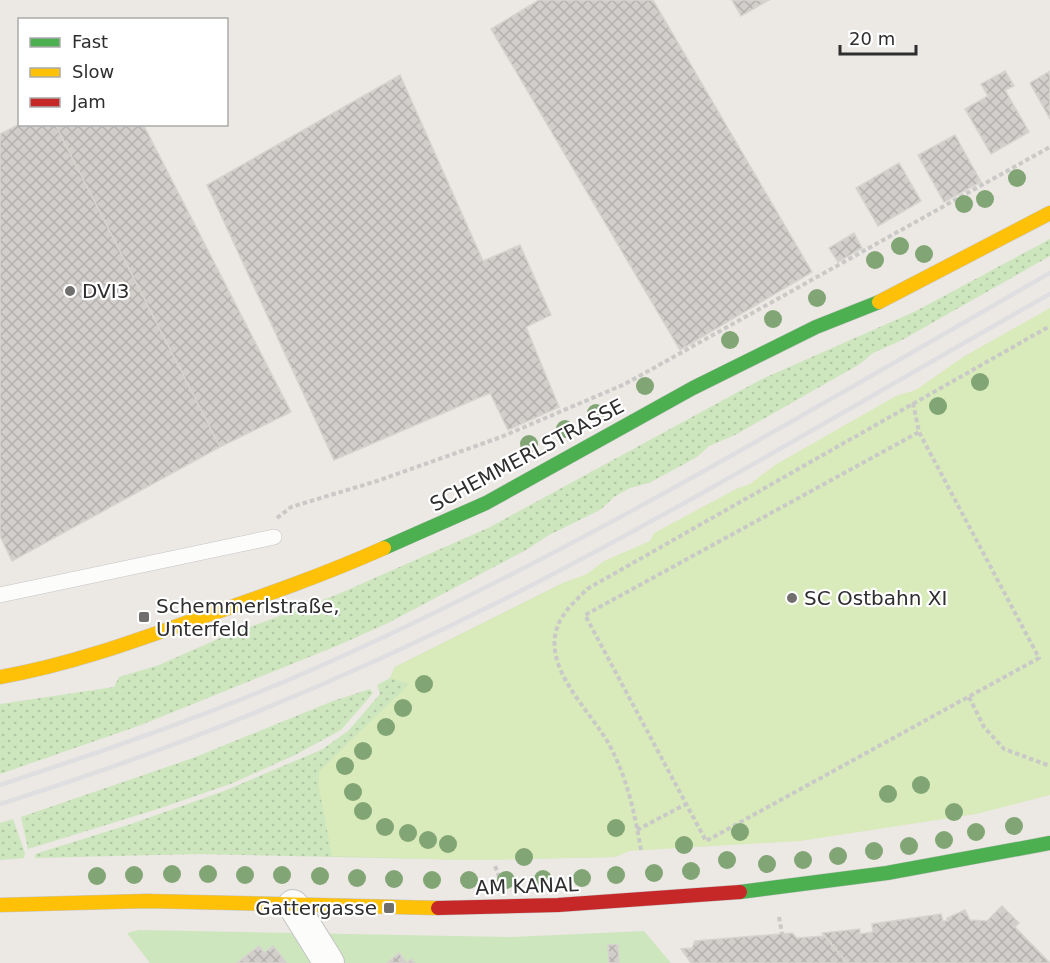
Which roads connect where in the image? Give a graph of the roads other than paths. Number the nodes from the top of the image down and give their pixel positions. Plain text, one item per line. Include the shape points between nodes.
1 (1050, 213) edge
2 (274, 537) road end
3 (0, 595) edge
4 (1, 675) edge
5 (1050, 843) edge
6 (0, 905) edge
7 (292, 905) junction
8 (329, 963) edge

1 - 4 main road, SCHEMMERLSTRASSE via 897,295 816,327 693,388 464,513 334,570 129,643 36,671
2 - 3 lane
5 - 7 main road, AM KANAL via 876,876 644,901 455,908
6 - 7 main road, AM KANAL via 88,901
7 - 8 street

